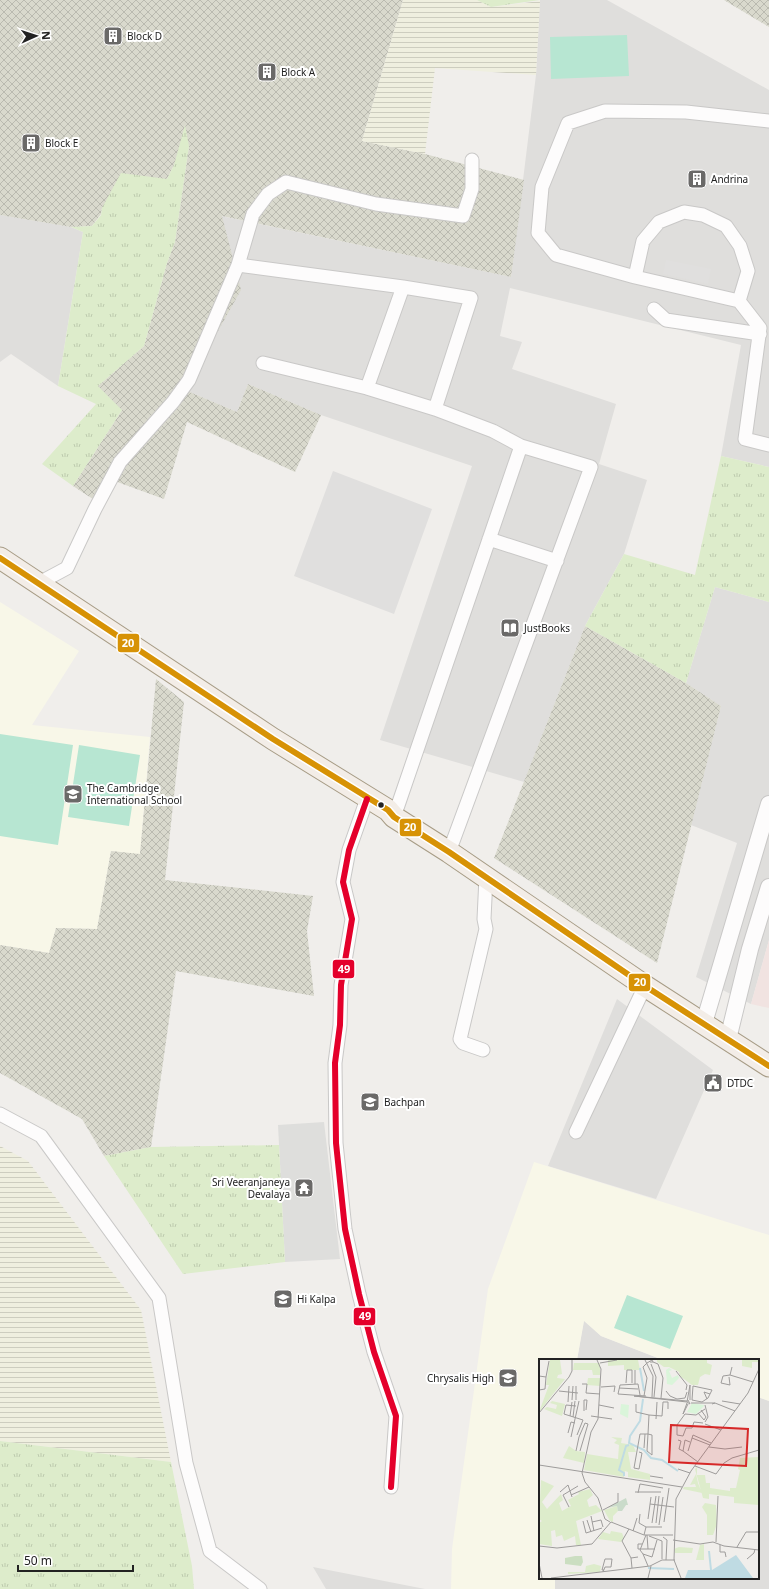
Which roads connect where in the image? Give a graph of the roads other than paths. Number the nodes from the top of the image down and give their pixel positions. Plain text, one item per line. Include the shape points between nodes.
1 (769, 121) edge
2 (472, 160) dead end
3 (238, 265) junction
4 (635, 277) junction
5 (403, 287) junction
6 (739, 301) junction
7 (654, 309) dead end
8 (760, 334) junction
9 (263, 363) dead end
10 (367, 388) junction
11 (435, 409) junction
12 (521, 446) junction
13 (769, 446) edge
14 (489, 539) junction
15 (0, 558) edge
16 (557, 561) junction
17 (39, 584) junction
18 (367, 799) junction
19 (769, 804) edge
20 (394, 817) junction
21 (449, 852) junction
22 (486, 877) junction
23 (769, 887) edge
24 (728, 941) junction
25 (750, 949) junction
26 (645, 986) junction
27 (704, 1023) junction
28 (728, 1039) junction
29 (483, 1050) dead end
30 (769, 1066) edge
31 (0, 1114) edge
32 (576, 1132) dead end
33 (391, 1487) dead end
34 (260, 1589) edge

1 - 4 street via 686,112 605,111 568,123 542,187 538,233 556,255
2 - 3 street via 472,189 463,216 376,204 286,182 268,194 253,214
3 - 5 street
3 - 17 street via 189,380 120,462 67,568
4 - 6 street
4 - 6 street via 643,241 659,222 684,212 703,215 726,226 740,246 748,271
5 - 10 street
5 - 11 street via 471,298
6 - 8 street via 760,328
7 - 8 street via 666,320
8 - 13 street via 745,439
9 - 10 street
10 - 11 street
11 - 12 street via 493,431
12 - 14 street
12 - 16 street via 591,467
14 - 16 street
14 - 20 street
15 - 17 main road
16 - 21 street
17 - 18 main road
18 - 20 main road via 388,810
18 - 33 street via 349,850 343,882 352,919 341,985 340,1025 335,1063 336,1143 345,1230 357,1287 374,1352 396,1416
19 - 24 street
20 - 21 main road
21 - 22 main road
22 - 26 main road
22 - 29 street via 486,928 460,1039 463,1043
23 - 25 street
24 - 25 street
24 - 27 street
25 - 28 street
26 - 27 main road
26 - 32 street
27 - 28 main road
28 - 30 main road
31 - 34 street via 41,1136 159,1298 186,1463 210,1551

